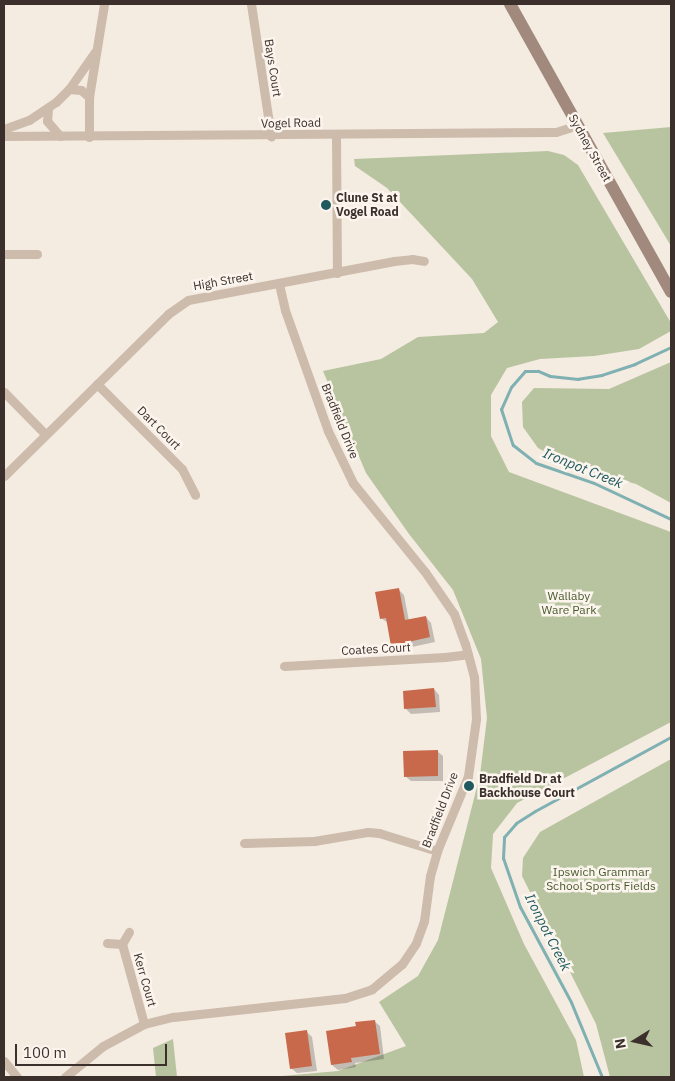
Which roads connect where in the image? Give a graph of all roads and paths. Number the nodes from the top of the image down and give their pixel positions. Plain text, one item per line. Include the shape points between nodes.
1 (104, 4) edge
2 (251, 4) edge
3 (510, 4) edge
4 (96, 50) junction
5 (69, 89) junction
6 (89, 97) junction
7 (48, 108) junction
8 (577, 125) junction
9 (4, 129) edge
10 (336, 135) junction
11 (4, 136) edge
12 (60, 136) junction
13 (90, 136) junction
14 (271, 136) junction
15 (4, 254) edge
16 (38, 254) dead end
17 (424, 261) dead end
18 (337, 273) junction
19 (279, 284) junction
20 (671, 292) edge
21 (97, 384) junction
22 (4, 392) edge
23 (45, 434) junction
24 (4, 476) edge
25 (195, 495) dead end
26 (468, 654) junction
27 (284, 666) dead end
28 (244, 843) dead end
29 (437, 851) junction
30 (129, 932) dead end
31 (107, 943) dead end
32 (122, 944) junction
33 (144, 1024) junction
34 (4, 1062) edge
35 (16, 1077) edge
36 (65, 1077) edge

1 - 4 street
2 - 14 street, Bays Court
3 - 8 main road, Sydney Street
4 - 5 street
4 - 6 street
5 - 6 street via 81,90
5 - 7 street
6 - 13 street
7 - 9 street via 30,120
7 - 12 street via 47,122
8 - 10 street, Vogel Road via 556,132
8 - 20 main road, Sydney Street
10 - 14 street, Vogel Road
10 - 18 street
11 - 12 street, Vogel Road
12 - 13 street, Vogel Road
13 - 14 street, Vogel Road
15 - 16 street
17 - 18 street, High Street via 394,261
18 - 19 street, High Street
19 - 21 street, High Street via 188,300 168,314
19 - 26 street, Bradfield Drive via 285,310 328,431 353,483 425,572 454,614
21 - 23 street, High Street
21 - 25 street, Dart Court via 182,469
22 - 23 street
23 - 24 street, High Street
26 - 27 street, Coates Court
26 - 29 street, Bradfield Drive via 474,677 476,719 468,776
28 - 29 street via 314,841 368,832
29 - 33 street, Bradfield Drive via 424,921 416,943 402,964 372,989 345,998 173,1017
30 - 32 street, Kerr Court
31 - 32 street, Kerr Court
32 - 33 street, Kerr Court
33 - 36 street, Bradfield Drive via 103,1046
34 - 35 street

